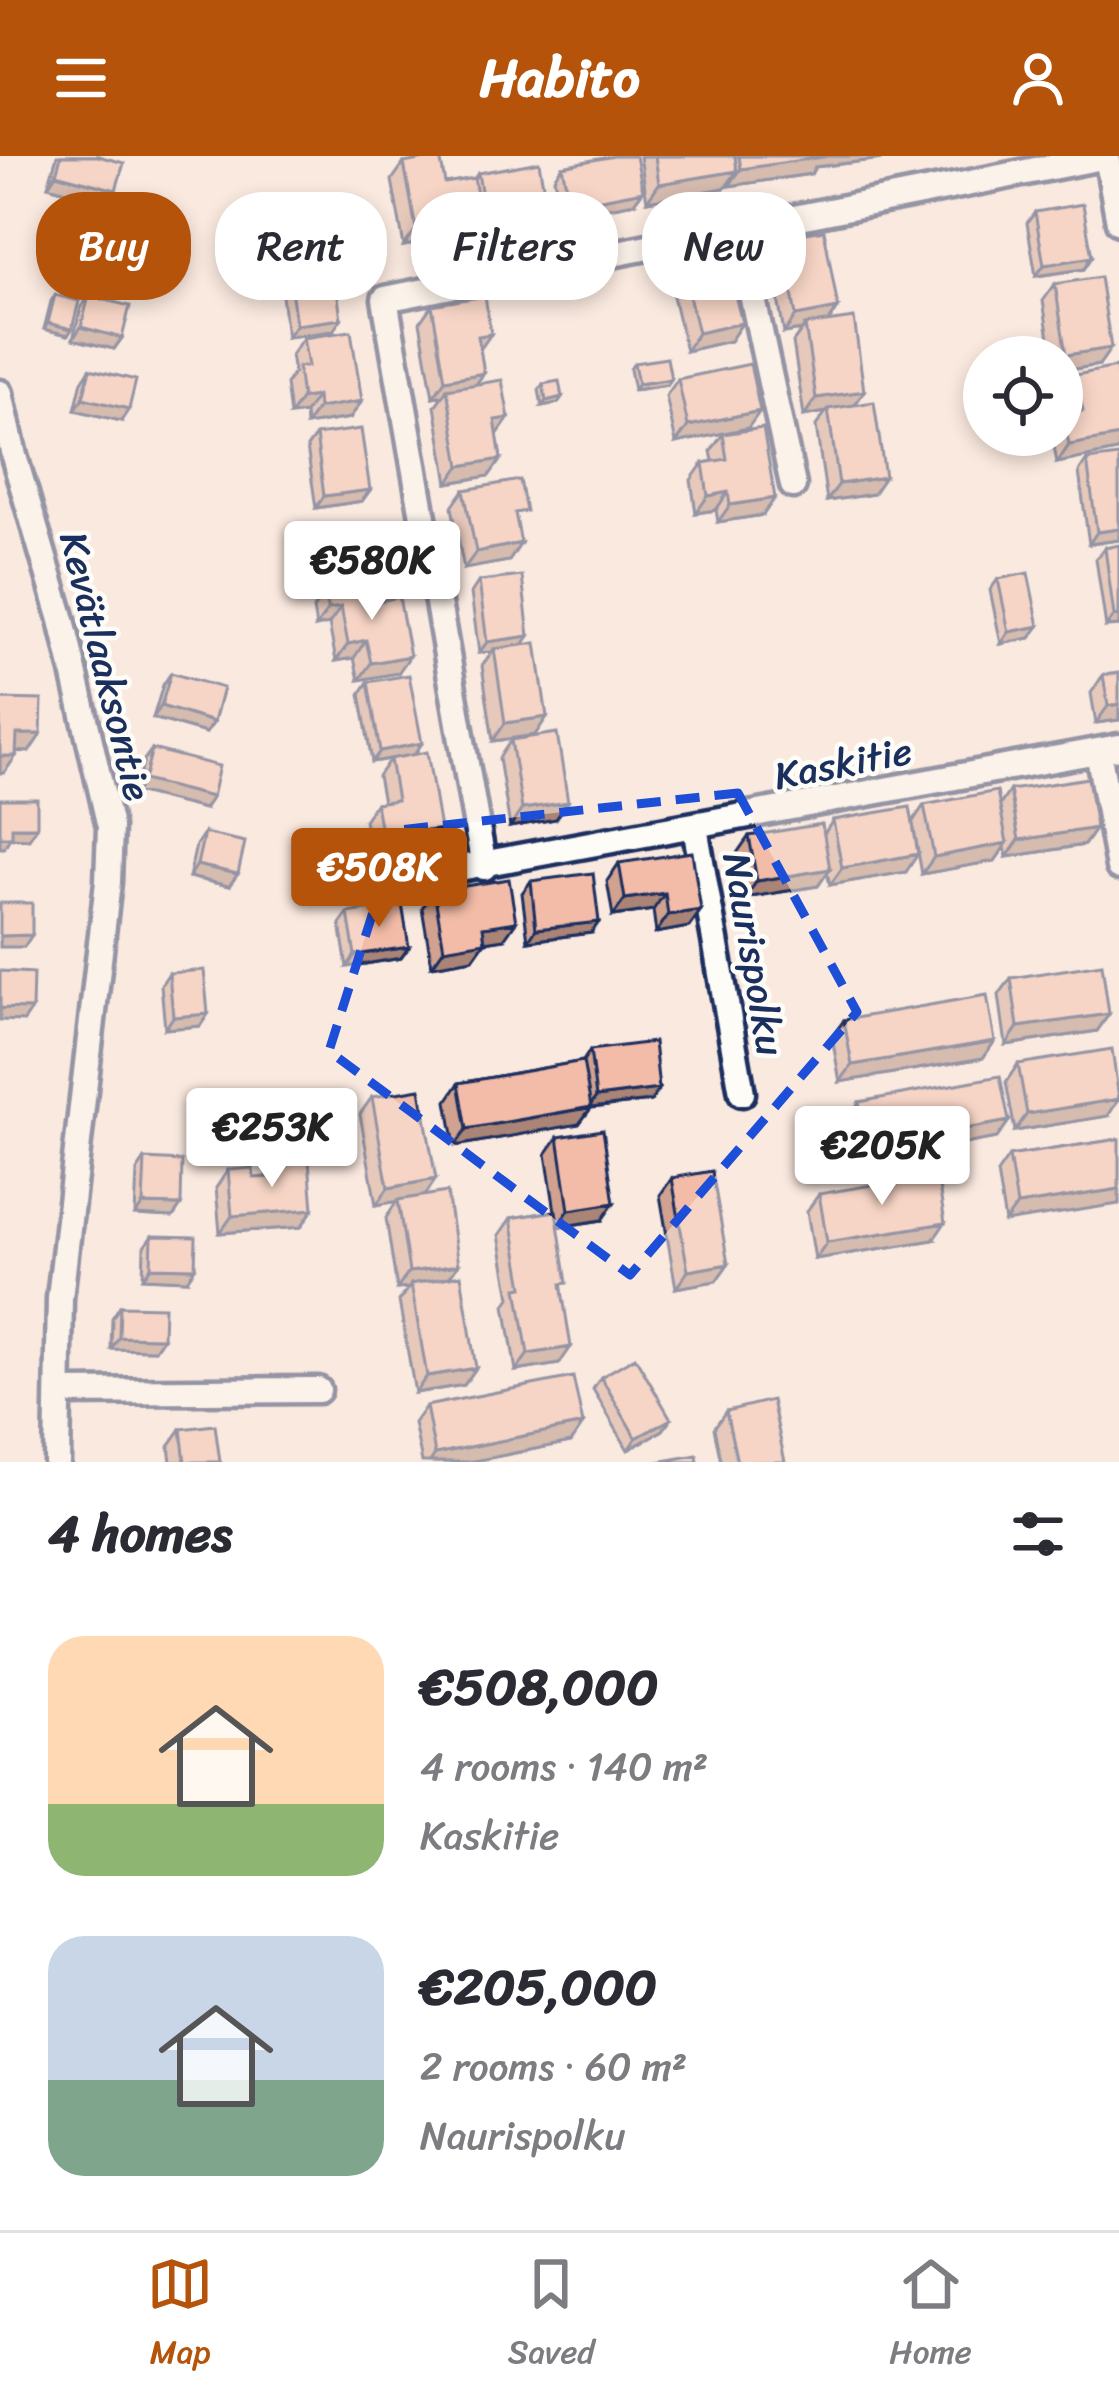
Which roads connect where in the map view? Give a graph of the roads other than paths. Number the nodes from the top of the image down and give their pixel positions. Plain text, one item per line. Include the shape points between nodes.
1 (1107, 156) edge
2 (806, 216) edge
3 (1119, 222) edge
4 (642, 248) edge
5 (753, 300) edge
6 (0, 393) edge
7 (793, 484) dead end
8 (1108, 749) edge
9 (695, 827) junction
10 (484, 867) junction
11 (1119, 867) edge
12 (367, 886) dead end
13 (742, 1093) dead end
14 (318, 1390) dead end
15 (60, 1392) junction
16 (57, 1462) edge

1 - 2 street
1 - 3 street
4 - 10 street via 386,298
5 - 7 street
6 - 15 street, Kevätlaaksontie via 110,827 60,1298
8 - 9 street, Kaskitie
8 - 11 street
9 - 10 street, Kaskitie
9 - 13 street, Naurispolku
10 - 12 street, Kaskitie
14 - 15 street
15 - 16 street, Kevätlaaksontie

